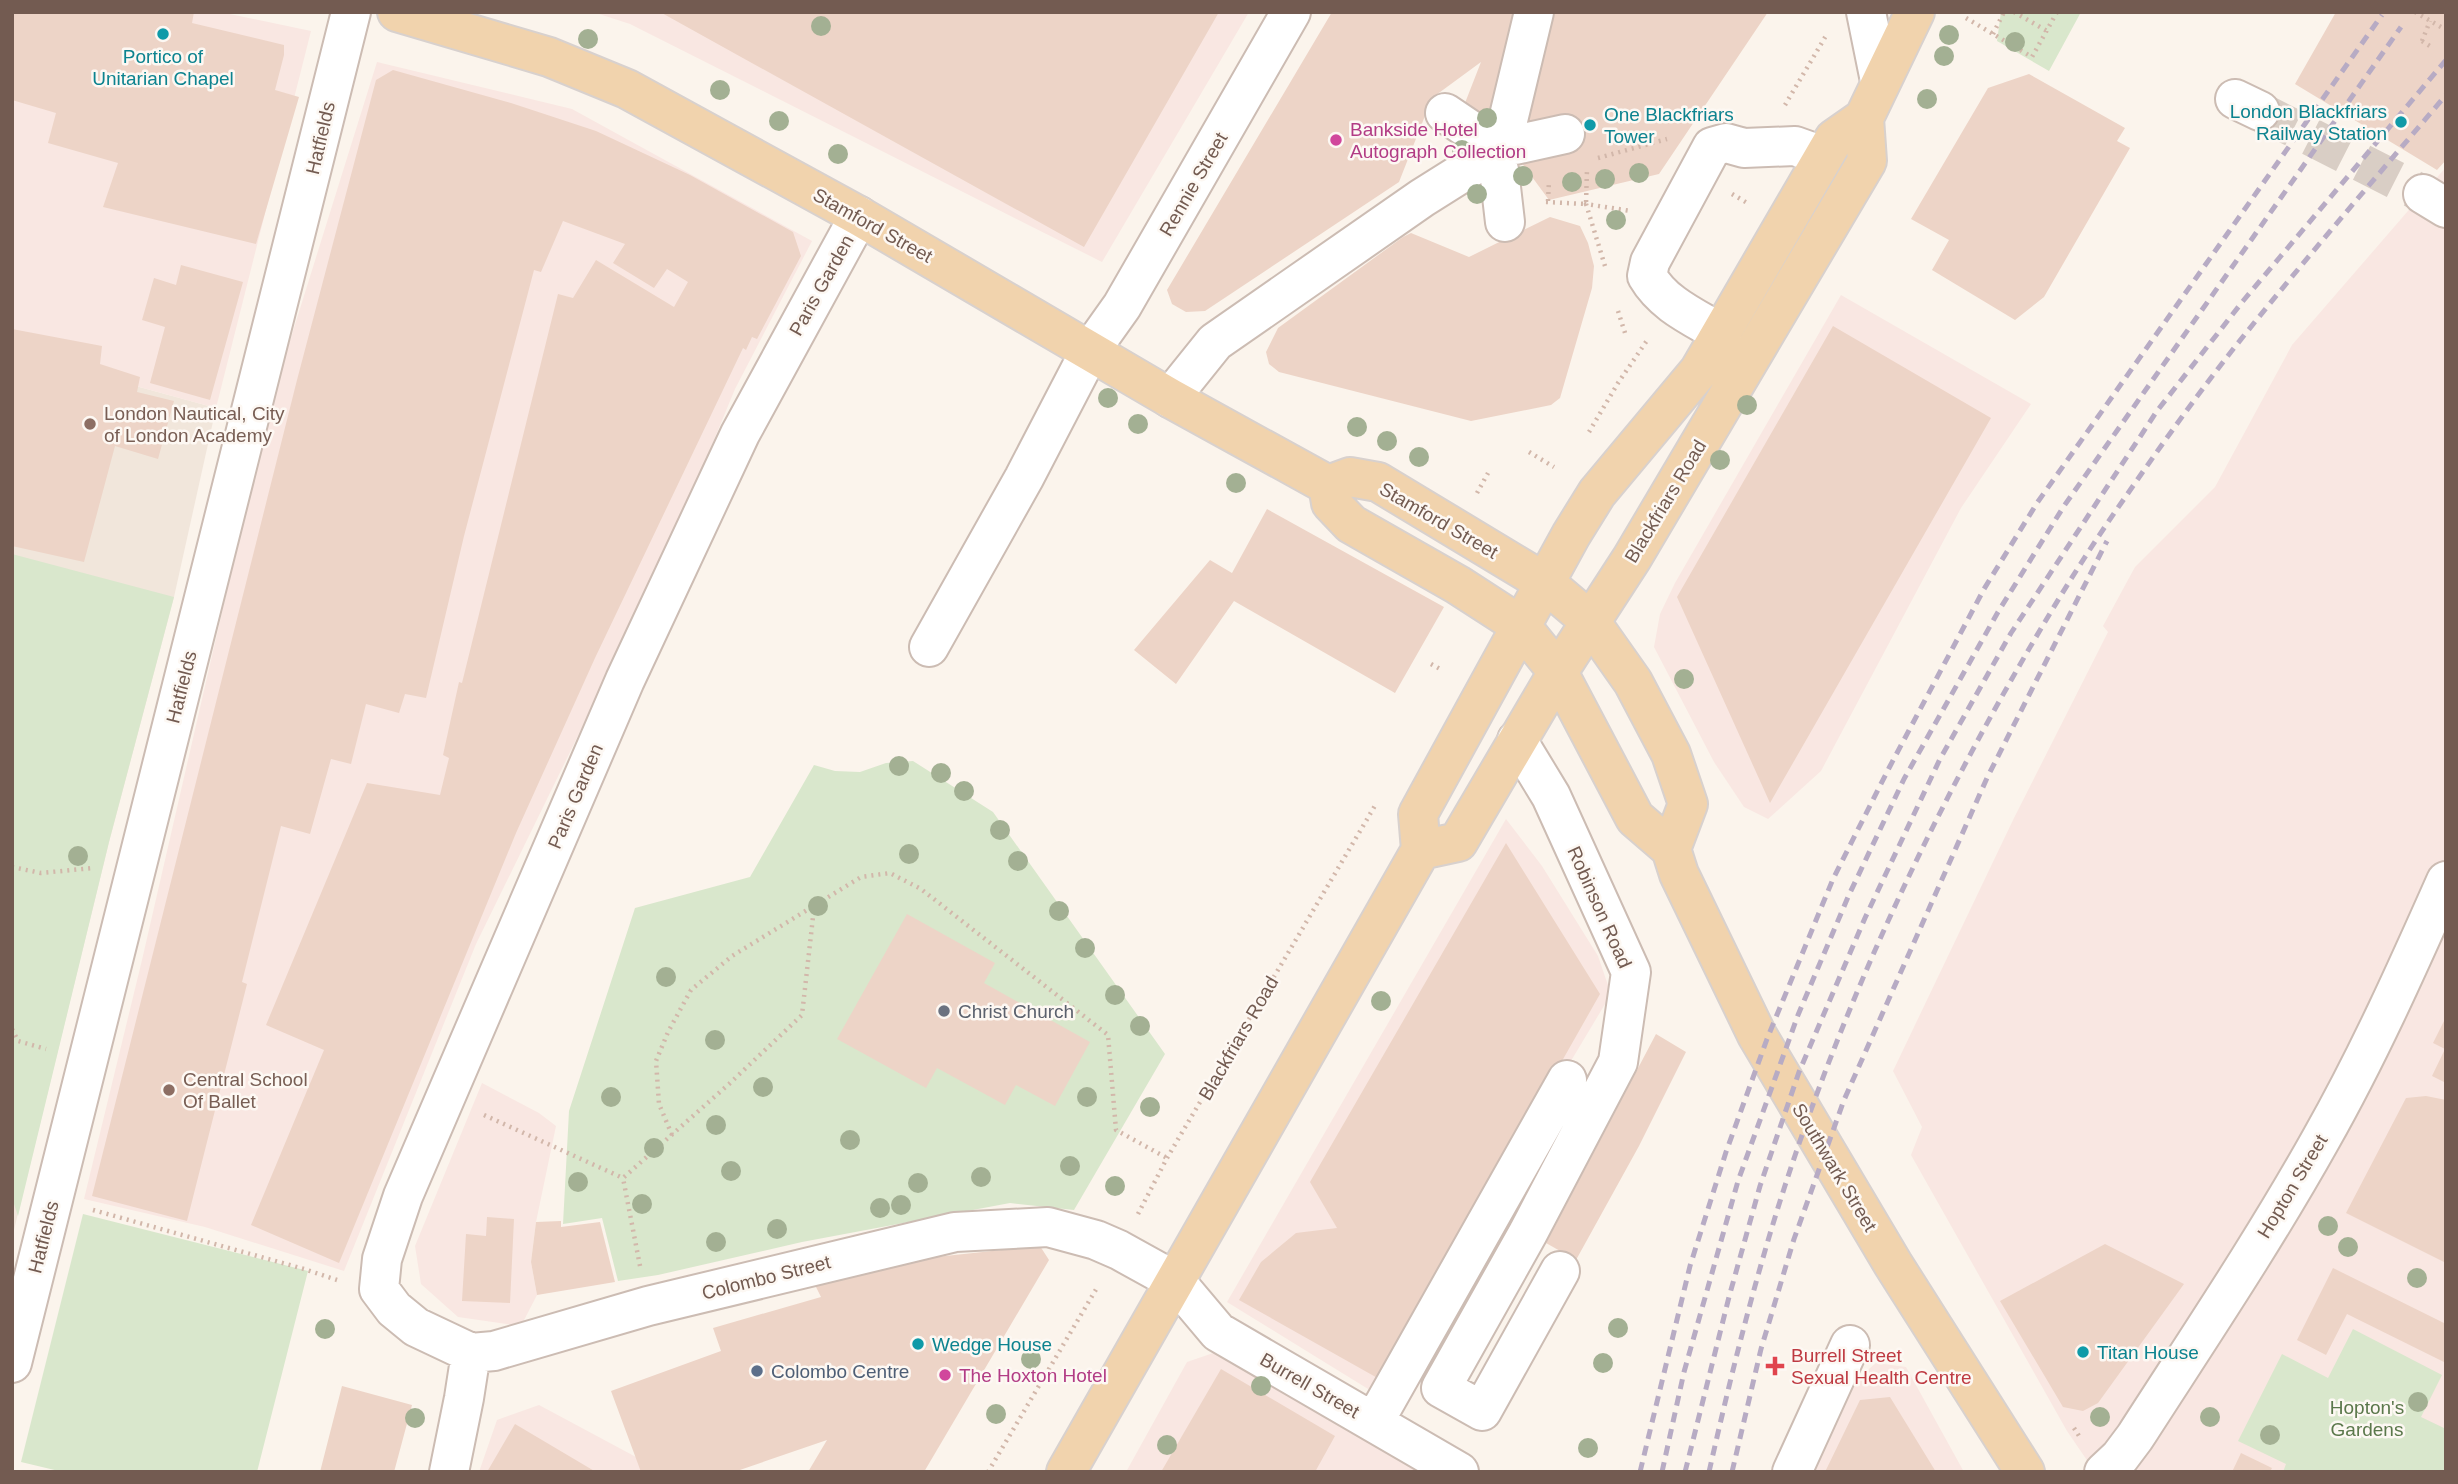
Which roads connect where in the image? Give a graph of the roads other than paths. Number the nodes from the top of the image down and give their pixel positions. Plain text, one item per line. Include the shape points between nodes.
1 (351, 12) edge
2 (397, 12) edge
3 (1291, 12) edge
4 (1534, 12) edge
5 (1866, 12) edge
6 (1916, 12) edge
7 (1880, 81) junction
8 (1445, 113) dead end
9 (1864, 118) junction
10 (1565, 134) dead end
11 (1498, 150) junction
12 (1823, 156) junction
13 (859, 216) junction
14 (1504, 222) dead end
15 (1722, 334) junction
16 (1090, 351) junction
17 (1170, 398) junction
18 (1328, 485) junction
19 (1544, 582) junction
20 (1590, 621) junction
21 (1520, 625) junction
22 (929, 647) dead end
23 (1558, 672) junction
24 (1517, 740) junction
25 (1671, 849) junction
26 (1421, 850) junction
27 (2446, 881) edge
28 (1567, 1080) dead end
29 (1560, 1271) dead end
30 (1175, 1281) junction
31 (1850, 1345) dead end
32 (471, 1353) junction
33 (12, 1363) edge
34 (1374, 1422) junction
35 (449, 1472) edge
36 (1066, 1472) edge
37 (1459, 1472) edge
38 (1793, 1472) edge
39 (2025, 1472) edge
40 (2104, 1472) edge

1 - 33 street, Hatfields
2 - 13 main road, Stamford Street via 575,66
3 - 16 street, Rennie Street via 1122,306
4 - 11 street
5 - 7 street
6 - 7 main road, Blackfriars Road
7 - 9 main road, Blackfriars Road
8 - 11 street
9 - 12 main road via 1834,139
9 - 20 main road, Blackfriars Road via 1867,161
10 - 11 street
11 - 14 street
11 - 17 street via 1215,342
12 - 15 main road
12 - 15 street via 1795,146 1744,148 1726,143 1712,147 1650,262 1647,276 1671,305
13 - 16 main road, Stamford Street
13 - 32 street, Paris Garden via 722,471 625,680 444,1096 388,1237 379,1289 416,1327
15 - 19 main road via 1699,371 1597,493
16 - 17 main road, Stamford Street
16 - 22 street, Rennie Street
17 - 18 main road, Stamford Street
18 - 19 main road, Stamford Street via 1350,477 1378,482
18 - 21 main road via 1331,503 1351,524
19 - 20 main road
19 - 21 main road
20 - 23 main road, Blackfriars Road
20 - 25 main road via 1633,682 1671,754 1688,804
21 - 23 main road, Southwark Street
21 - 26 main road via 1418,814
23 - 24 main road, Blackfriars Road
23 - 25 main road, Southwark Street via 1635,818
24 - 26 main road, Blackfriars Road via 1458,842
24 - 29 street, Robinson Road via 1551,796 1631,972 1618,1062 1441,1388 1482,1411
25 - 39 main road, Southwark Street via 1757,1035 1886,1253
26 - 30 main road
27 - 40 street, Hopton Street via 2377,1034 2320,1141 2135,1437
28 - 34 street
30 - 32 street, Colombo Street via 1096,1240 1048,1227 955,1232 648,1306 494,1352
30 - 34 street, Burrell Street via 1218,1332
30 - 36 main road
31 - 38 street
32 - 35 street
34 - 37 street, Burrell Street

